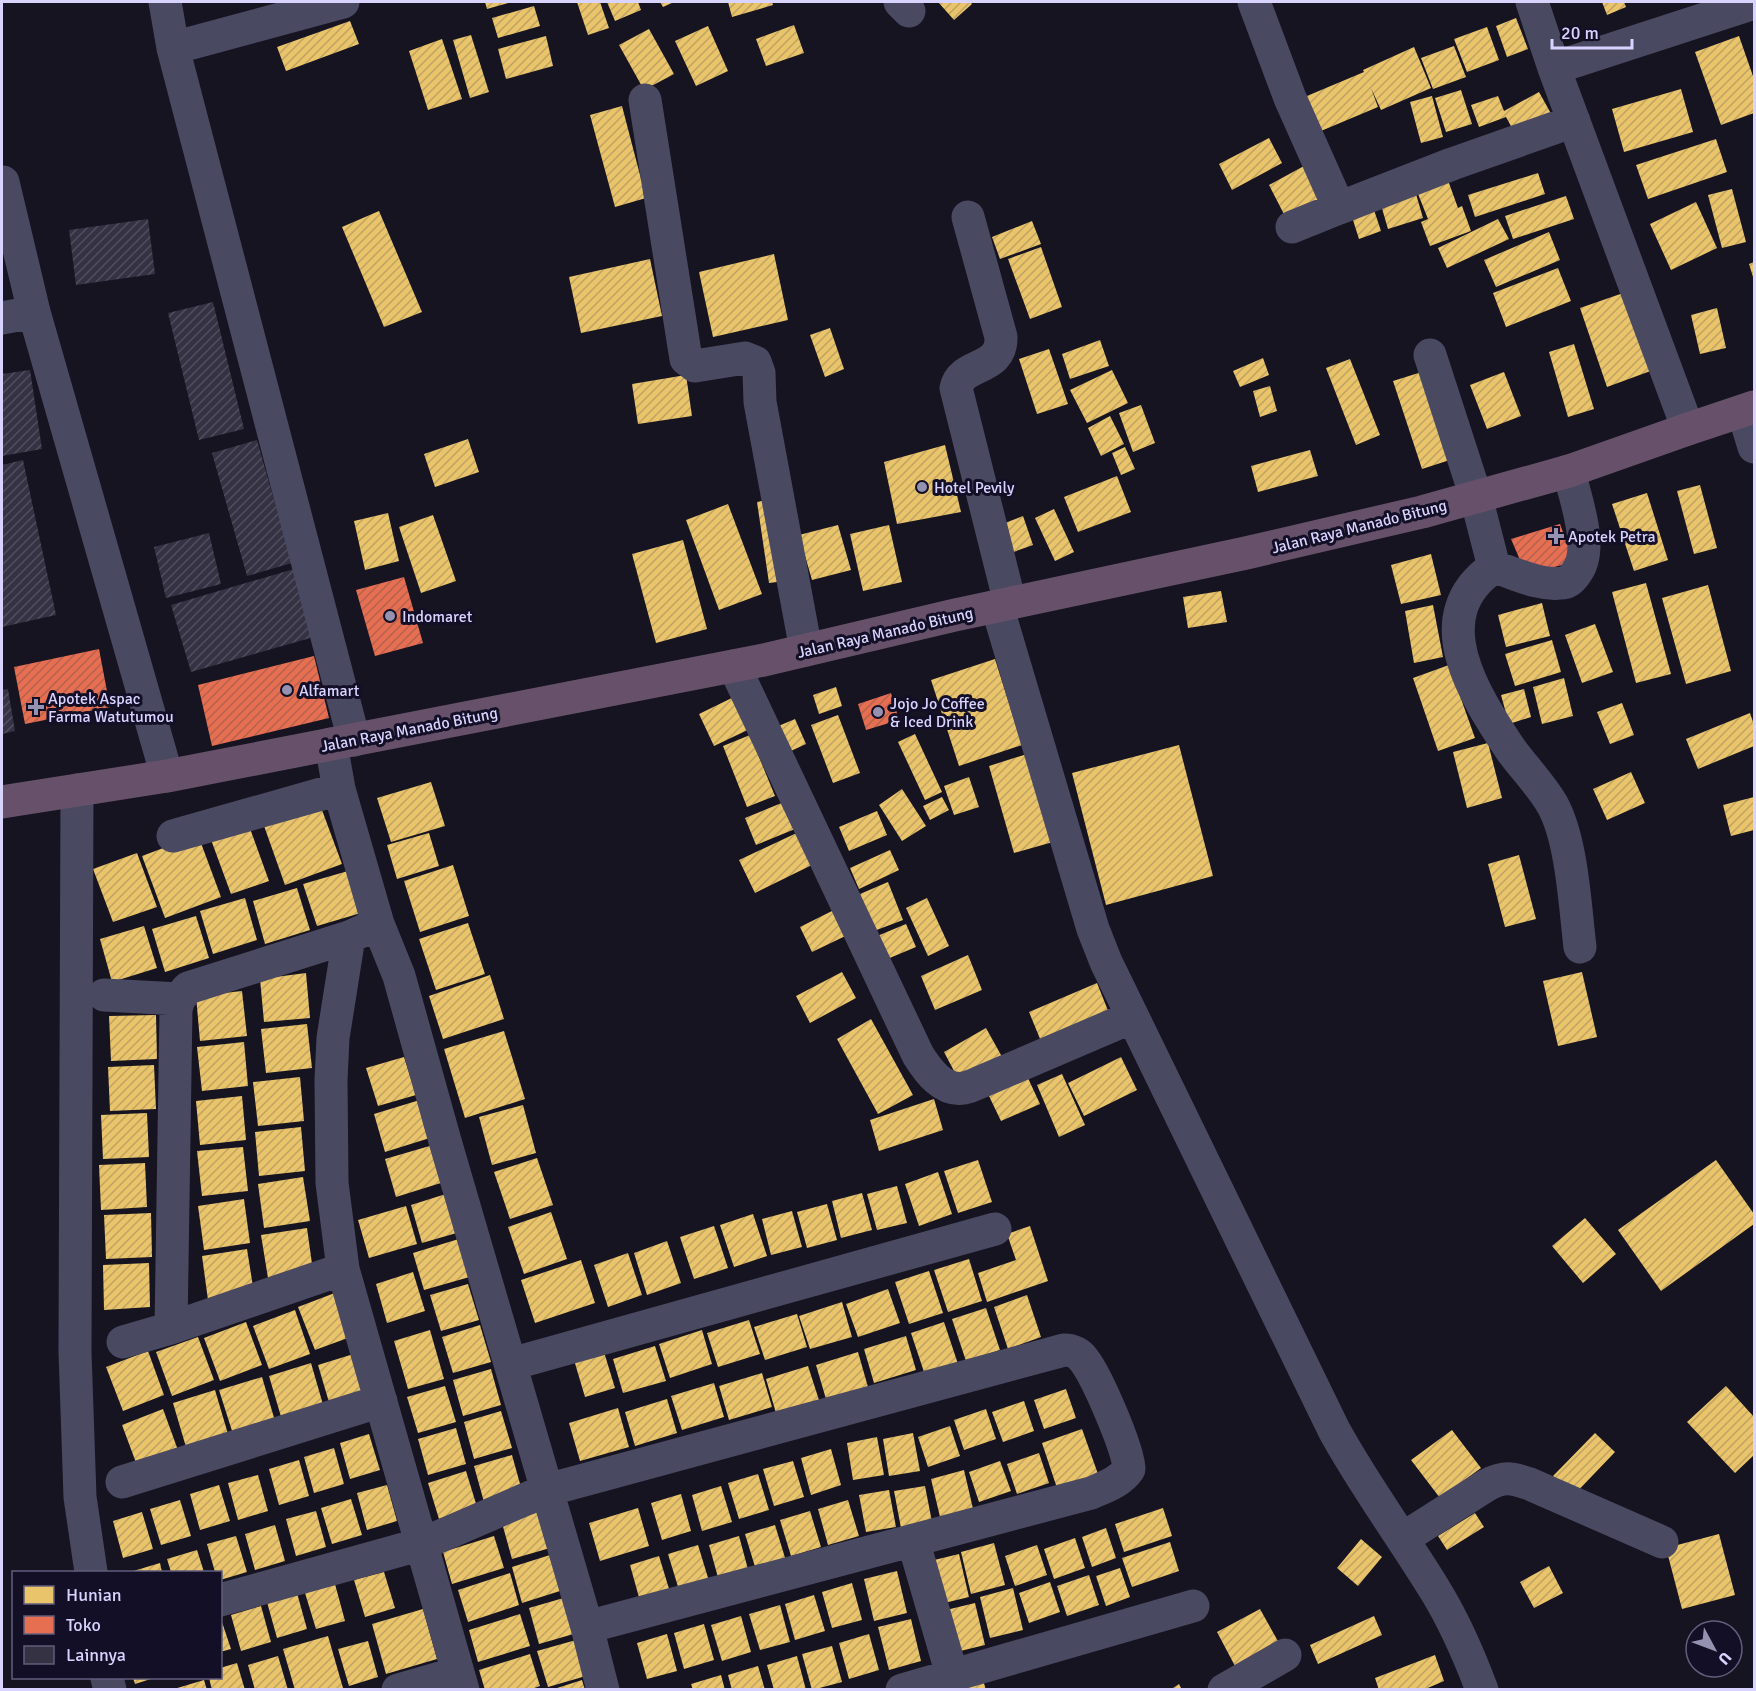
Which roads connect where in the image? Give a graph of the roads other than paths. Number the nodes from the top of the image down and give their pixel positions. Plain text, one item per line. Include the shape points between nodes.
1 (165, 2) edge
2 (343, 2) edge
3 (1254, 2) edge
4 (1532, 2) edge
5 (1755, 3) edge
6 (173, 48) junction
7 (1554, 68) junction
8 (645, 100) dead end
9 (1574, 121) junction
10 (3, 182) edge
11 (1339, 208) junction
12 (968, 218) dead end
13 (1292, 227) dead end
14 (34, 312) junction
15 (2, 318) edge
16 (1430, 354) dead end
17 (1749, 409) edge
18 (1688, 429) junction
19 (1755, 447) edge
20 (1569, 471) junction
21 (1476, 497) junction
22 (1494, 567) junction
23 (1003, 605) junction
24 (806, 650) junction
25 (734, 666) junction
26 (342, 742) junction
27 (167, 776) junction
28 (339, 789) junction
29 (77, 790) junction
30 (2, 802) edge
31 (173, 836) dead end
32 (364, 931) junction
33 (1580, 946) dead end
34 (104, 995) dead end
35 (179, 999) junction
36 (1132, 1017) junction
37 (995, 1229) dead end
38 (343, 1269) junction
39 (171, 1328) junction
40 (123, 1342) dead end
41 (511, 1364) junction
42 (381, 1401) junction
43 (122, 1482) dead end
44 (547, 1491) junction
45 (1402, 1539) junction
46 (913, 1540) junction
47 (1662, 1542) dead end
48 (422, 1544) junction
49 (91, 1571) edge
50 (222, 1599) edge
51 (1193, 1606) dead end
52 (587, 1627) junction
53 (1285, 1655) dead end
54 (951, 1675) junction
55 (460, 1681) edge
56 (398, 1689) edge
57 (603, 1689) edge
58 (902, 1689) edge
59 (1224, 1689) edge
60 (1482, 1689) edge

1 - 6 street
2 - 6 street
3 - 11 street via 1290,98
4 - 7 street
5 - 7 street
6 - 26 street
7 - 9 street
8 - 24 street via 686,359 695,366 745,358 755,362
9 - 11 street
9 - 18 street
10 - 14 street
11 - 13 street
12 - 23 street via 1001,346 992,360 960,377 956,388
14 - 15 street
14 - 27 street
16 - 21 street
17 - 18 highway, Jalan Raya Manado Bitung
17 - 19 street
18 - 20 highway, Jalan Raya Manado Bitung
20 - 21 highway, Jalan Raya Manado Bitung
20 - 22 street via 1583,537 1584,553 1578,571 1562,584 1544,583
21 - 22 street
21 - 23 highway, Jalan Raya Manado Bitung via 1246,553
22 - 33 street via 1484,573 1467,596 1458,620 1458,645 1463,664 1485,706 1511,750 1552,804 1563,830
23 - 24 highway, Jalan Raya Manado Bitung
23 - 36 street via 1093,928
24 - 25 highway, Jalan Raya Manado Bitung
25 - 26 highway, Jalan Raya Manado Bitung
25 - 36 street via 918,1055 940,1082 962,1089
26 - 27 highway, Jalan Raya Manado Bitung
26 - 28 street
27 - 29 highway, Jalan Raya Manado Bitung
28 - 31 street
28 - 32 street
29 - 30 highway, Jalan Raya Manado Bitung
29 - 49 street via 75,1352 80,1497
32 - 35 street via 188,988
32 - 38 street via 333,1038 332,1183
32 - 41 street via 399,976
34 - 35 street
35 - 39 street
36 - 45 street via 1334,1430
37 - 41 street
38 - 39 street
38 - 42 street
39 - 40 street
41 - 44 street
42 - 43 street
42 - 48 street
44 - 46 street via 1044,1355 1071,1350 1080,1355 1101,1393 1126,1454 1126,1473 1091,1493
44 - 48 street
44 - 52 street
45 - 47 street via 1502,1478 1530,1484
45 - 60 street via 1436,1591
46 - 52 street
46 - 54 street
48 - 50 street
48 - 55 street
51 - 54 street
52 - 57 street
53 - 59 street
54 - 58 street
55 - 56 street

